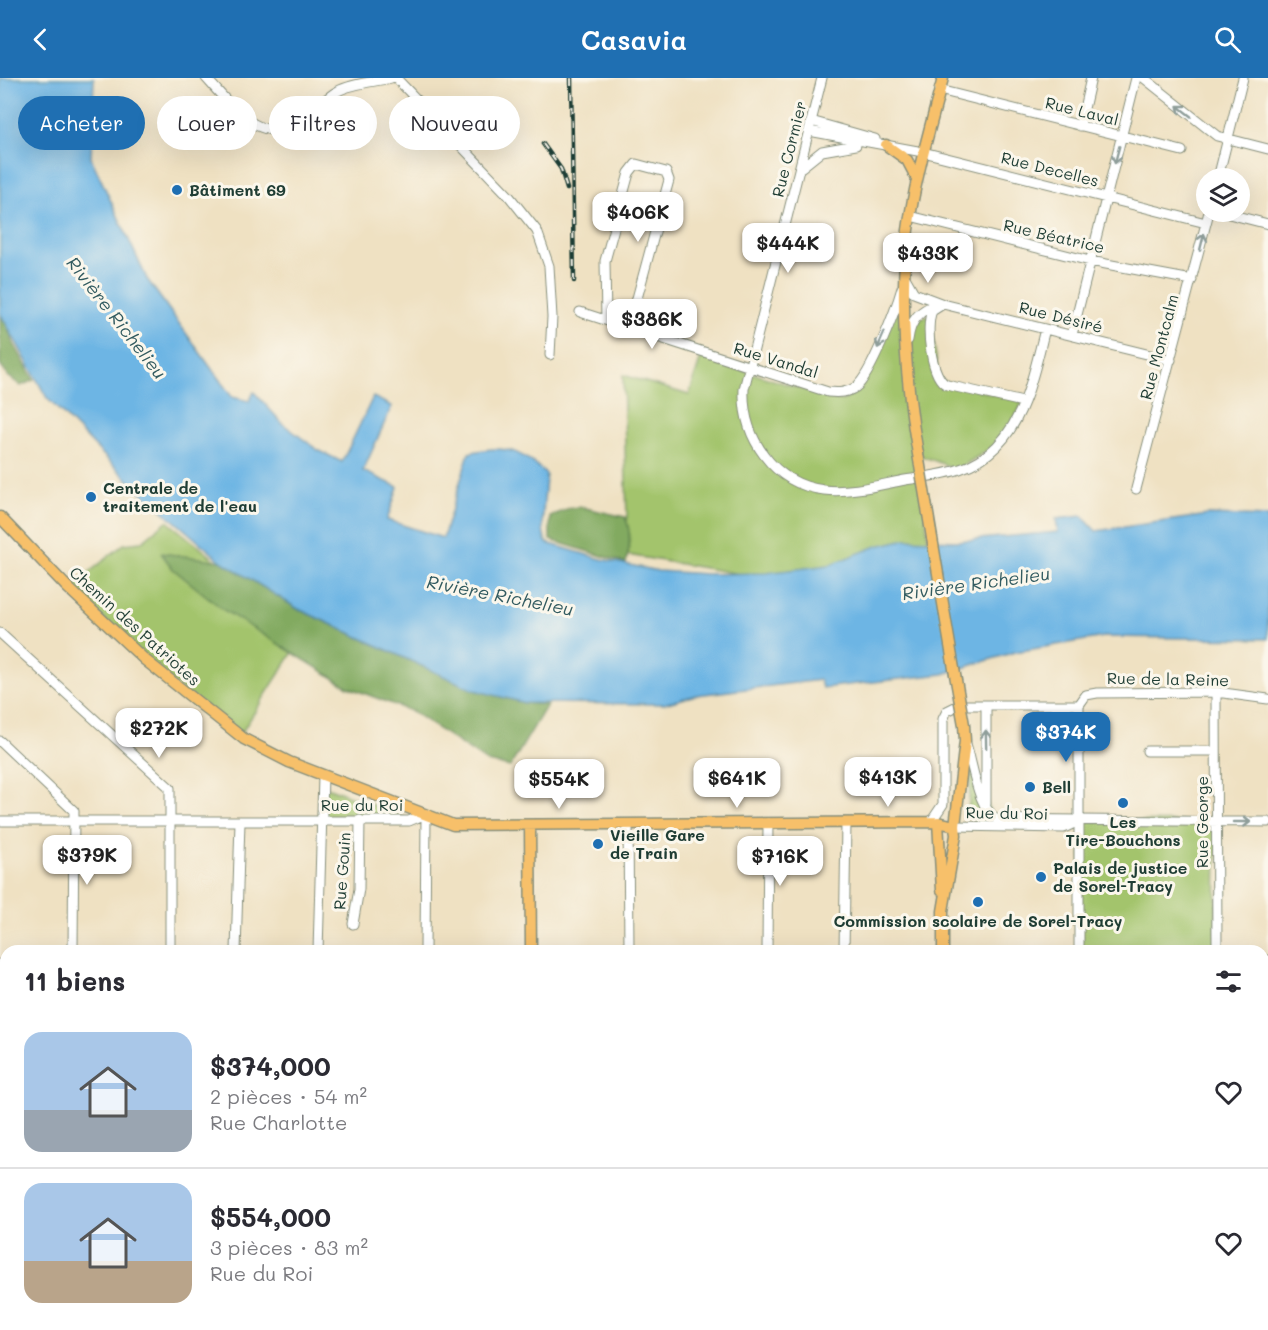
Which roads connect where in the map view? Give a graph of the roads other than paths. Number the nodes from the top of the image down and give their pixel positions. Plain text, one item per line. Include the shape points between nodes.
1 (206, 78) edge
2 (391, 78) edge
3 (396, 78) edge
4 (822, 78) edge
5 (943, 78) edge
6 (1091, 78) edge
7 (1136, 78) edge
8 (1144, 78) edge
9 (1243, 78) edge
10 (939, 90) junction
11 (811, 121) junction
12 (1080, 126) junction
13 (809, 131) junction
14 (1122, 136) junction
15 (1227, 139) junction
16 (886, 145) junction
17 (1268, 149) edge
18 (1182, 151) dead end
19 (923, 152) junction
20 (1220, 168) edge
21 (799, 172) junction
22 (917, 179) junction
23 (1106, 198) junction
24 (910, 216) junction
25 (1250, 219) edge
26 (1206, 224) joint
27 (1268, 224) edge
28 (1090, 261) junction
29 (904, 270) junction
30 (1192, 280) junction
31 (903, 286) junction
32 (943, 304) junction
33 (580, 312) dead end
34 (606, 320) junction
35 (629, 328) junction
36 (1045, 329) junction
37 (1072, 335) junction
38 (908, 345) junction
39 (550, 355) dead end
40 (1171, 360) junction
41 (750, 368) junction
42 (1023, 402) junction
43 (1136, 489) dead end
44 (0, 517) edge
45 (0, 633) edge
46 (1216, 692) junction
47 (1268, 699) edge
48 (966, 705) dead end
49 (986, 705) junction
50 (1079, 705) junction
51 (954, 707) dead end
52 (0, 741) edge
53 (965, 741) junction
54 (1147, 750) dead end
55 (1216, 751) junction
56 (322, 776) junction
57 (986, 804) junction
58 (426, 814) junction
59 (320, 820) junction
60 (360, 820) junction
61 (0, 821) edge
62 (74, 821) junction
63 (172, 822) junction
64 (240, 822) junction
65 (935, 822) junction
66 (1079, 822) junction
67 (1216, 822) junction
68 (1268, 822) edge
69 (768, 823) junction
70 (846, 823) junction
71 (628, 824) junction
72 (530, 825) junction
73 (955, 826) junction
74 (945, 898) junction
75 (353, 924) dead end
76 (73, 945) edge
77 (170, 945) edge
78 (236, 945) edge
79 (318, 945) edge
80 (425, 945) edge
81 (531, 945) edge
82 (629, 945) edge
83 (767, 945) edge
84 (844, 945) edge
85 (943, 945) edge
86 (1079, 945) edge
87 (1217, 945) edge

1 - 2 street via 247,120 262,129 279,131 300,123 339,90
3 - 39 street via 509,196 537,231 549,266
4 - 11 street, Rue Cormier
5 - 10 main road
6 - 12 street
7 - 14 street
15 -> 8 street via 1214,134
9 - 15 street
10 - 12 street, Rue Laval
10 - 19 main road
11 - 13 street, Rue Cormier
11 - 16 street, Rue Decelles
12 - 14 street, Rue Laval
13 - 16 street, Rue Decelles
13 - 21 street, Rue Cormier
14 - 18 street, Rue Laval
14 -> 23 street
15 - 17 street
15 - 20 street
16 - 19 street, Rue Decelles
16 - 21 street via 851,145 822,151 812,156
16 - 22 main road via 907,160
19 - 22 main road
19 - 23 street, Rue Decelles
21 - 41 street, Rue Cormier
22 - 24 main road
23 - 26 street, Rue Decelles
23 - 28 street
24 - 28 street, Rue Béatrice
24 - 29 main road
25 - 27 street
30 -> 26 street, Rue Montcalm
28 - 30 street, Rue Béatrice
28 - 37 street
29 - 31 main road
29 - 32 street, Rue Désiré via 914,292
30 - 40 street, Rue Montcalm
31 - 38 main road
31 -> 41 street, Rue Vandal via 870,368 854,388 828,392
32 - 36 street, Rue Désiré
32 - 38 street via 919,314 909,330
32 - 42 street via 932,311 929,324 939,380
33 - 34 street, Rue Vandal
34 - 35 street, Rue Vandal
34 - 35 street via 605,261 635,164 666,172 669,177
35 - 41 street, Rue Vandal
36 - 37 street, Rue Désiré
36 - 42 street, Rue Cormier
37 - 40 street, Rue Désiré
38 - 53 main road, bridge via 913,423
40 - 43 street, Rue Montcalm
41 - 42 street, Rue Cormier via 744,401 751,434 764,457 791,479 813,488 835,490 953,472 978,462 1010,431
44 - 56 main road, Chemin des Patriotes via 67,587 162,674 244,739
45 - 63 street via 167,784 171,791
46 - 47 street, Rue de la Reine
46 - 50 street, Rue de la Reine via 1090,693
46 - 55 street, Rue George
48 - 49 street, Rue de la Reine
49 - 50 street, Rue de la Reine
57 -> 49 street
50 - 66 street
51 - 65 street via 943,719 943,804
52 - 62 street via 71,807
53 - 57 street, Rue du Roi
53 - 73 main road
54 - 55 street
55 - 67 street, Rue George
56 - 58 main road, Chemin des Patriotes
56 - 59 street
57 - 66 street, Rue du Roi via 999,819
58 - 60 street, Rue du Roi via 409,821
58 - 72 main road, Rue du Roi via 453,825
58 - 80 street
59 - 60 street, Rue du Roi
59 - 64 street, Rue du Roi
59 - 79 street
60 - 75 street, Rue Gouin via 359,889
61 - 62 street, Rue du Roi
62 - 63 street, Rue du Roi
62 - 76 street
63 - 64 street, Rue du Roi
63 - 77 street
64 - 78 street
65 - 70 main road, Rue du Roi
65 - 73 main road, Rue du Roi
65 - 74 main road
66 - 67 street, Rue du Roi
66 - 73 street, Rue du Roi via 1064,828
66 - 86 street
67 -> 68 street, Rue du Roi
67 - 87 street, Rue George
69 - 70 main road, Rue du Roi
69 - 71 main road, Rue du Roi
69 - 83 street
70 - 84 street
71 - 72 main road, Rue du Roi
71 - 82 street
72 - 81 main road
73 - 74 main road
74 - 85 main road

